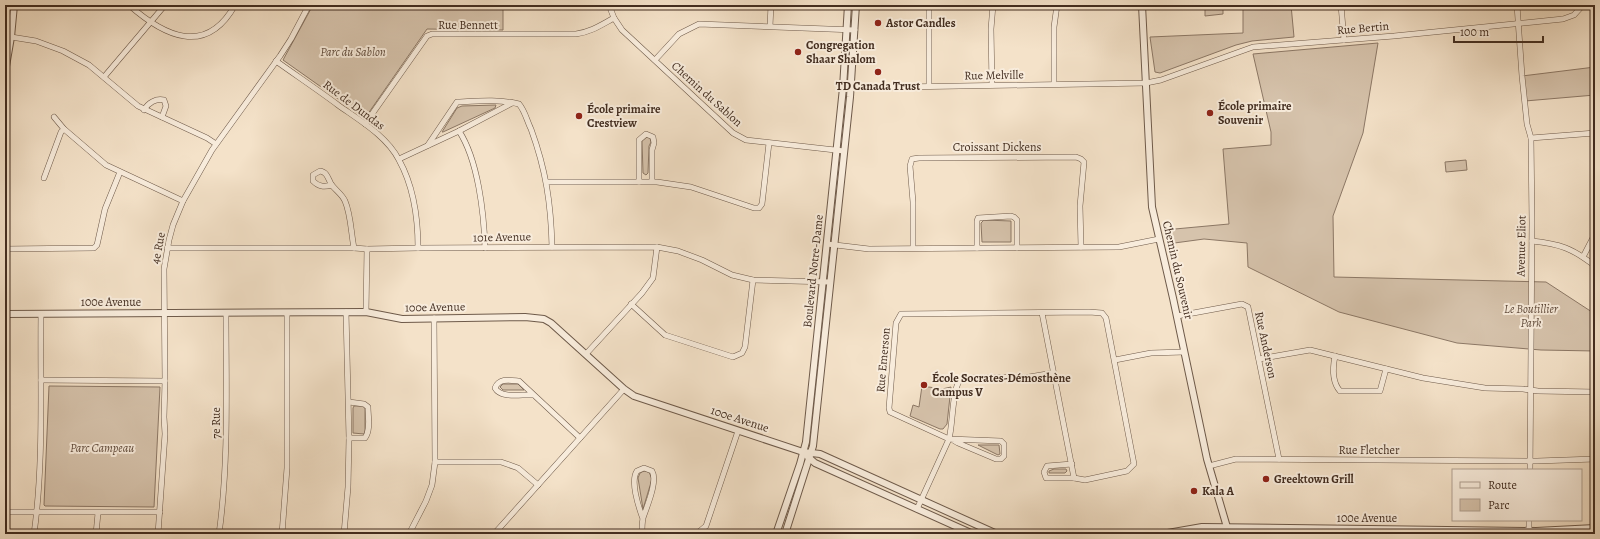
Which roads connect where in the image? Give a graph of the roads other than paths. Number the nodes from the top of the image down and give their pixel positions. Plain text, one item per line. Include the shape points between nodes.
1 (14, 5) edge
2 (129, 5) edge
3 (165, 5) edge
4 (235, 5) edge
5 (309, 5) edge
6 (609, 5) edge
7 (771, 5) edge
8 (848, 5) edge
9 (856, 5) edge
10 (929, 5) edge
11 (993, 5) edge
12 (1057, 5) edge
13 (1142, 5) edge
14 (1341, 5) edge
15 (1517, 5) edge
16 (1583, 5) edge
17 (614, 18) junction
18 (151, 22) junction
19 (1519, 23) junction
20 (770, 26) junction
21 (846, 30) junction
22 (855, 30) junction
23 (8, 36) edge
24 (1344, 40) junction
25 (655, 60) junction
26 (276, 61) junction
27 (5, 72) edge
28 (104, 77) junction
29 (1054, 83) junction
30 (1146, 83) junction
31 (929, 85) junction
32 (992, 85) junction
33 (844, 88) junction
34 (851, 88) junction
35 (513, 102) junction
36 (144, 110) junction
37 (54, 117) dead end
38 (162, 117) junction
39 (365, 124) junction
40 (64, 129) junction
41 (459, 131) junction
42 (1595, 133) edge
43 (1531, 138) junction
44 (769, 143) junction
45 (216, 144) junction
46 (428, 145) junction
47 (836, 150) junction
48 (844, 151) junction
49 (399, 159) junction
50 (120, 172) junction
51 (44, 178) dead end
52 (652, 181) junction
53 (547, 182) junction
54 (639, 182) junction
55 (332, 185) dead end
56 (183, 201) junction
57 (1595, 234) edge
58 (1159, 239) junction
59 (1532, 241) junction
60 (827, 244) junction
61 (834, 245) junction
62 (552, 247) junction
63 (657, 247) junction
64 (1081, 247) junction
65 (5, 248) edge
66 (167, 248) junction
67 (354, 248) junction
68 (418, 248) junction
69 (485, 248) junction
70 (913, 248) junction
71 (977, 248) junction
72 (1017, 248) junction
73 (366, 250) junction
74 (1583, 257) junction
75 (1595, 266) edge
76 (753, 280) junction
77 (823, 281) junction
78 (830, 282) junction
79 (631, 304) junction
80 (226, 312) junction
81 (346, 312) junction
82 (366, 312) junction
83 (164, 313) junction
84 (287, 313) junction
85 (1042, 313) junction
86 (5, 314) edge
87 (42, 314) junction
88 (1177, 316) junction
89 (434, 318) junction
90 (1184, 352) junction
91 (586, 354) junction
92 (1335, 356) junction
93 (1259, 359) junction
94 (1115, 360) junction
95 (1386, 369) junction
96 (1053, 373) junction
97 (41, 380) junction
98 (165, 381) junction
99 (624, 389) junction
100 (1530, 390) junction
101 (1595, 392) edge
102 (533, 394) junction
103 (349, 402) junction
104 (738, 431) junction
105 (349, 438) junction
106 (580, 438) junction
107 (951, 440) junction
108 (803, 452) junction
109 (811, 456) junction
110 (1279, 459) junction
111 (1595, 459) edge
112 (1530, 461) junction
113 (435, 462) junction
114 (1072, 464) junction
115 (1209, 466) junction
116 (1530, 469) edge
117 (1074, 478) junction
118 (538, 485) junction
119 (921, 500) junction
120 (917, 509) junction
121 (5, 512) edge
122 (37, 512) junction
123 (160, 512) junction
124 (98, 513) junction
125 (643, 519) junction
126 (1529, 521) edge
127 (1595, 528) edge
128 (1228, 531) edge
129 (1529, 532) edge
130 (34, 534) edge
131 (96, 534) edge
132 (158, 534) edge
133 (219, 534) edge
134 (282, 534) edge
135 (344, 534) edge
136 (409, 534) edge
137 (494, 534) edge
138 (642, 534) edge
139 (696, 534) edge
140 (776, 534) edge
141 (785, 534) edge
142 (973, 534) edge
143 (997, 534) edge
144 (1162, 534) edge

1 - 23 street
2 - 18 street
3 - 18 street
4 - 18 street via 228,18 207,34 188,37 170,33
5 - 26 street, 4e Rue
6 - 17 street, Chemin du Sablon
7 - 20 street
8 - 21 street, Boulevard Notre-Dame
9 - 22 street, Boulevard Notre-Dame
10 - 31 street
11 - 32 street
12 - 29 street via 1054,27
13 - 30 street, Chemin du Souvenir
14 - 24 street
15 - 19 street, Avenue Eliot
16 - 19 street, Rue Bertin via 1578,12 1563,19
17 - 25 street, Chemin du Sablon via 622,30
17 - 39 street, Rue Bennett via 591,31 576,34 427,36
18 - 28 street
19 - 24 street, Rue Bertin
19 - 43 street, Avenue Eliot via 1522,76
20 - 21 street
20 - 25 street via 698,24 679,34
21 - 22 street
21 - 33 street, Boulevard Notre-Dame
22 - 34 street, Boulevard Notre-Dame
23 - 27 street
23 - 28 street via 36,41 63,51 89,65
24 - 30 street, Rue Bertin via 1248,48 1164,79
25 - 44 street, Chemin du Sablon via 732,133 746,140
26 - 39 street, Rue de Dundas
26 - 45 street, 4e Rue
28 - 36 street
29 - 30 street, Rue Melville
29 - 32 street, Rue Melville
30 - 58 street, Chemin du Souvenir via 1151,202
31 - 32 street, Rue Melville
31 - 34 street, Rue Melville
33 - 34 street, Rue Melville
33 - 47 street, Boulevard Notre-Dame
34 - 48 street, Boulevard Notre-Dame
35 - 41 street
35 - 46 street via 457,102
35 - 53 street via 519,104 524,112
36 - 38 street
36 - 38 street via 146,105 155,100 164,100 166,106
37 - 40 street
38 - 45 street
39 - 49 street, Rue de Dundas via 385,141
40 - 50 street via 106,165
40 - 51 street
41 - 46 street
41 - 69 street via 471,159 482,200
42 - 43 street
43 - 59 street, Avenue Eliot
44 - 47 street, Chemin du Sablon
44 - 52 street via 762,204 759,208 690,188
45 - 56 street, 4e Rue
46 - 49 street
47 - 48 street, Chemin du Sablon
47 - 60 street, Boulevard Notre-Dame
48 - 61 street, Boulevard Notre-Dame
49 - 68 street, Rue de Dundas via 415,203
50 - 56 street
50 - 65 street via 105,209 97,245 94,248
52 - 54 street
52 - 54 street via 654,143 653,137 646,134 639,140
53 - 54 street
53 - 62 street
55 - 67 street via 345,202
56 - 66 street, 4e Rue
57 - 74 street
58 - 64 street via 1122,247
58 - 88 street, Chemin du Souvenir
59 - 74 street via 1559,245
59 - 100 street, Avenue Eliot
60 - 61 street
60 - 77 street, Boulevard Notre-Dame
61 - 70 street
61 - 78 street, Boulevard Notre-Dame
62 - 63 street, 101e Avenue
62 - 69 street, 101e Avenue
63 - 76 street, 101e Avenue via 678,251 732,275
63 - 79 street via 653,278
64 - 70 street, Croissant Dickens via 1080,206 1084,162 1078,157 1049,157 912,159 910,166
64 - 72 street
66 - 67 street, 101e Avenue
66 - 83 street, 4e Rue via 164,269
67 - 73 street, 101e Avenue
68 - 69 street, 101e Avenue
68 - 73 street, 101e Avenue
70 - 71 street
71 - 72 street
71 - 72 street via 978,218 1011,216 1017,222
73 - 82 street
74 - 75 street
76 - 77 street, 101e Avenue
76 - 79 street via 745,347 742,353 733,357 665,335
77 - 78 street, 101e Avenue
77 - 108 street, Boulevard Notre-Dame
78 - 109 street, Boulevard Notre-Dame
79 - 91 street
80 - 83 street, 100e Avenue
80 - 84 street, 100e Avenue
80 - 133 street, 7e Rue via 226,460
81 - 82 street, 100e Avenue
81 - 84 street, 100e Avenue
81 - 103 street
82 - 89 street, 100e Avenue via 402,319
83 - 87 street, 100e Avenue
83 - 98 street, 4e Rue
84 - 134 street via 287,468
85 - 94 street, Rue Emerson via 1102,313 1106,318
85 - 96 street
85 - 107 street, Rue Emerson via 901,314 896,323 890,412
86 - 87 street, 100e Avenue
87 - 97 street
88 - 90 street, Chemin du Souvenir
88 - 93 street, Rue Anderson via 1245,304
89 - 91 street, 100e Avenue via 544,319
89 - 113 street
90 - 94 street via 1151,353
90 - 115 street, Chemin du Souvenir
91 - 99 street, 100e Avenue
92 - 93 street via 1310,350
92 - 95 street
92 - 95 street via 1335,382 1340,390 1380,391
93 - 110 street, Rue Anderson
94 - 117 street, Rue Emerson via 1134,464 1127,471 1085,480
95 - 100 street via 1479,387
96 - 107 street via 1029,377 962,379 956,388
96 - 114 street
97 - 98 street
97 - 122 street
98 - 123 street, 4e Rue via 165,434
99 - 104 street, 100e Avenue via 634,396
99 - 106 street
100 - 101 street
100 - 112 street, Avenue Eliot
102 - 102 street via 518,380 501,380 495,388 502,394
102 - 106 street
103 - 105 street
103 - 105 street via 368,407 368,434 365,438
104 - 108 street, 100e Avenue
104 - 139 street via 706,526
105 - 135 street
106 - 118 street
107 - 107 street via 996,459 1004,456 1004,444 1000,441
107 - 119 street
108 - 109 street, 100e Avenue
108 - 140 street, Boulevard Notre-Dame
109 - 119 street, 100e Avenue via 820,454
109 - 120 street, 100e Avenue via 815,463
109 - 141 street, Boulevard Notre-Dame
110 - 112 street, Rue Fletcher
110 - 115 street, Rue Fletcher via 1232,459
111 - 112 street, Rue Fletcher
112 - 116 street, Avenue Eliot
113 - 118 street via 501,462 518,468
113 - 136 street via 432,485
114 - 117 street
114 - 117 street, Rue Emerson via 1047,466 1044,472 1046,478
115 - 128 street, Chemin du Souvenir
118 - 137 street
119 - 120 street
119 - 143 street, 100e Avenue
120 - 142 street, 100e Avenue
121 - 122 street
122 - 124 street
122 - 130 street
123 - 124 street
123 - 132 street, 4e Rue
124 - 131 street
125 - 125 street via 655,478 652,471 644,468 637,471 634,478 638,507
125 - 138 street
126 - 129 street
127 - 129 street, 100e Avenue
128 - 129 street, 100e Avenue
128 - 144 street, 100e Avenue via 1195,528

